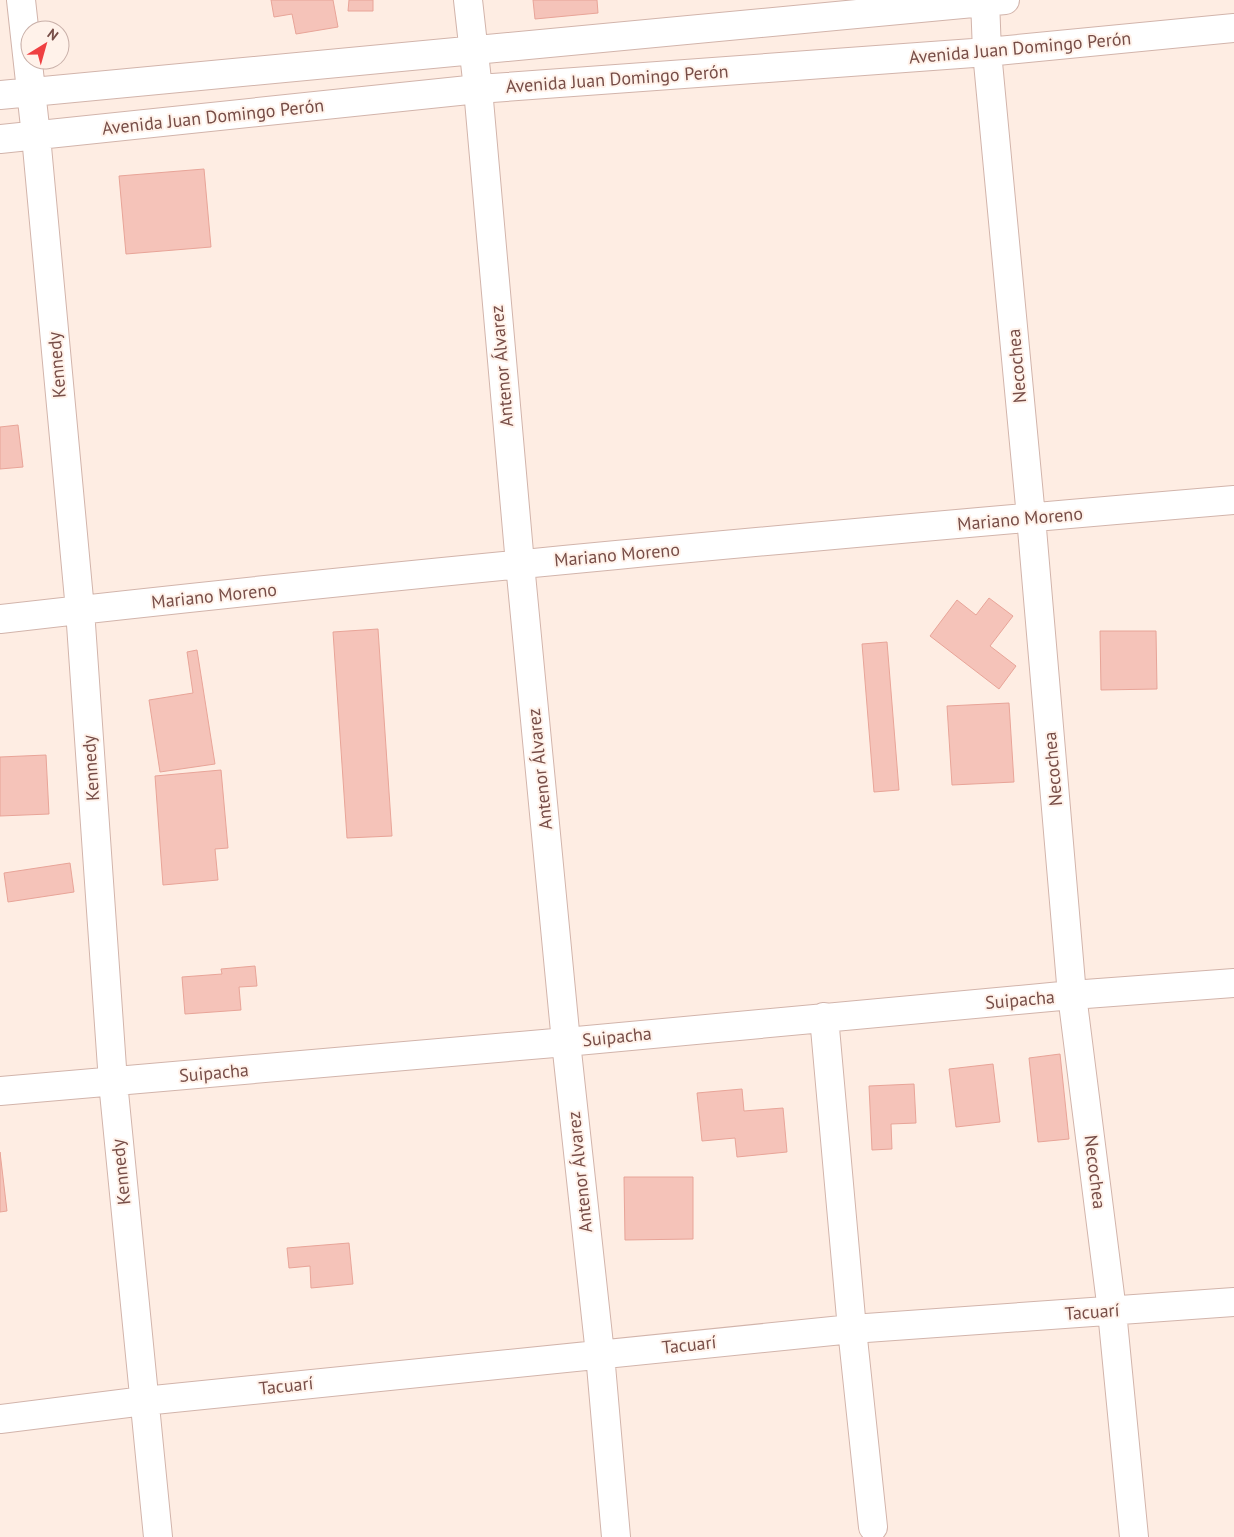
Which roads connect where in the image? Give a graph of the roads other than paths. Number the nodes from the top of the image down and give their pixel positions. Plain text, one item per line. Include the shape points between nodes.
1 (21, 0) edge
2 (468, 0) edge
3 (991, 1) edge
4 (1234, 28) edge
5 (473, 50) junction
6 (987, 52) junction
7 (478, 90) junction
8 (30, 92) junction
9 (0, 94) edge
10 (36, 136) junction
11 (0, 139) edge
12 (1234, 500) edge
13 (1031, 517) junction
14 (520, 564) junction
15 (80, 610) junction
16 (0, 618) edge
17 (1234, 983) edge
18 (1072, 995) junction
19 (824, 1017) junction
20 (566, 1042) junction
21 (112, 1082) junction
22 (0, 1092) edge
23 (1234, 1302) edge
24 (1112, 1311) junction
25 (852, 1329) junction
26 (600, 1354) junction
27 (144, 1401) junction
28 (0, 1419) edge
29 (873, 1528) dead end
30 (158, 1537) edge
31 (616, 1537) edge
32 (1134, 1537) edge

1 - 8 street, Kennedy
2 - 5 street, Antenor Álvarez
3 - 5 street
3 - 6 street, Necochea
4 - 6 street, Avenida Juan Domingo Perón
5 - 7 street, Antenor Álvarez
5 - 8 street
6 - 7 street, Avenida Juan Domingo Perón
6 - 13 street, Necochea
7 - 10 street, Avenida Juan Domingo Perón
7 - 14 street, Antenor Álvarez
8 - 9 street
8 - 10 street, Kennedy
10 - 11 street, Avenida Juan Domingo Perón
10 - 15 street, Kennedy
12 - 13 street, Mariano Moreno
13 - 14 street, Mariano Moreno
13 - 18 street, Necochea
14 - 15 street, Mariano Moreno
14 - 20 street, Antenor Álvarez
15 - 16 street, Mariano Moreno
15 - 21 street, Kennedy
17 - 18 street, Suipacha
18 - 19 street, Suipacha
18 - 24 street, Necochea
19 - 20 street, Suipacha
19 - 25 street
20 - 21 street, Suipacha
20 - 26 street, Antenor Álvarez
21 - 22 street, Suipacha
21 - 27 street, Kennedy
23 - 24 street, Tacuarí
24 - 25 street, Tacuarí
24 - 32 street, Necochea
25 - 26 street, Tacuarí
25 - 29 street
26 - 27 street, Tacuarí
26 - 31 street, Antenor Álvarez
27 - 28 street, Tacuarí
27 - 30 street, Kennedy

